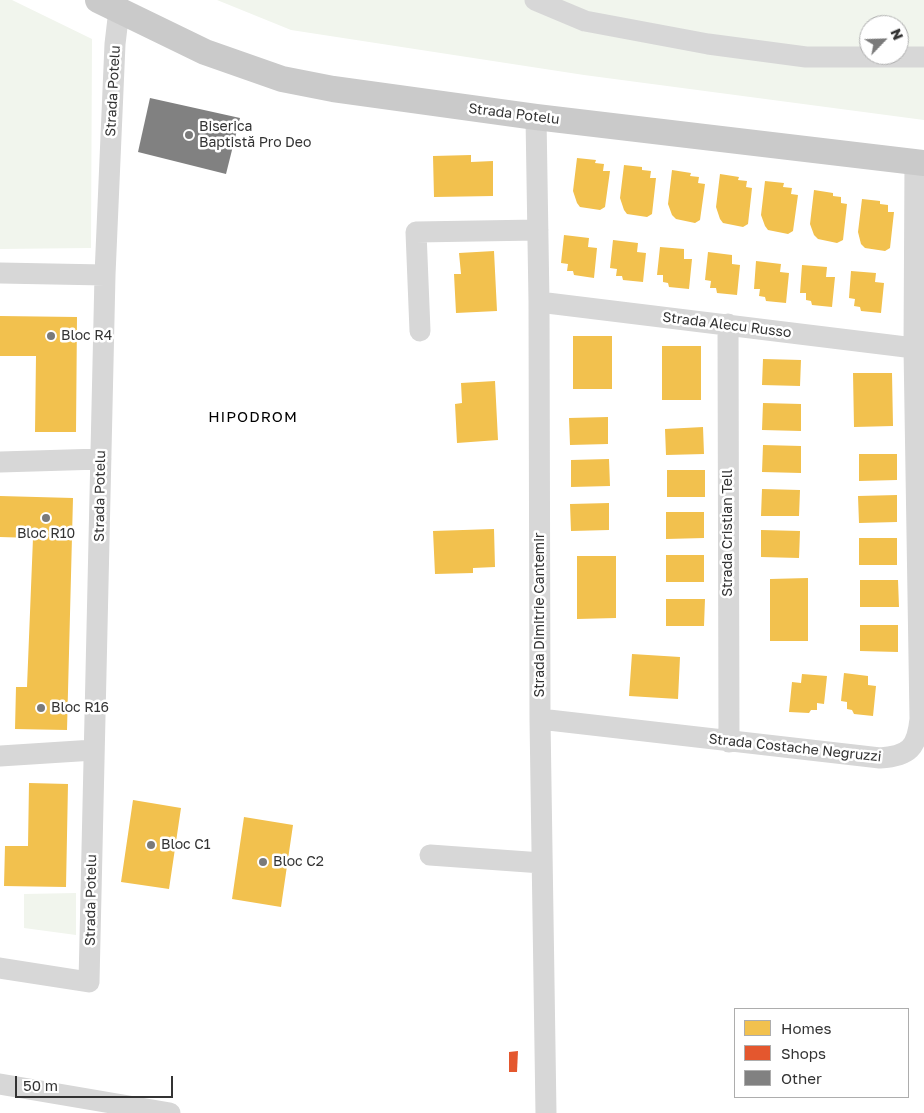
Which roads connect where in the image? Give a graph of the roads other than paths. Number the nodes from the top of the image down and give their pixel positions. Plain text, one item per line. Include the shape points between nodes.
1 (535, 0) edge
2 (109, 5) edge
3 (924, 58) edge
4 (536, 117) junction
5 (920, 163) edge
6 (538, 230) junction
7 (0, 273) edge
8 (105, 275) junction
9 (539, 302) junction
10 (728, 324) junction
11 (420, 331) dead end
12 (914, 348) junction
13 (101, 459) junction
14 (0, 462) edge
15 (540, 719) junction
16 (729, 742) junction
17 (94, 750) junction
18 (0, 756) edge
19 (430, 855) dead end
20 (542, 863) junction
21 (0, 968) edge
22 (0, 1084) edge
23 (170, 1113) edge
24 (546, 1113) edge

1 - 3 street via 585,21 708,44 806,57
2 - 4 main road, Strada Potelu via 205,52 282,79
2 - 8 street, Strada Potelu via 114,44
4 - 5 main road, Strada Potelu
4 - 6 street, Strada Dimitrie Cantemir
5 - 12 street, Strada Costache Negruzzi
6 - 9 street, Strada Dimitrie Cantemir
6 - 11 street via 416,232
7 - 8 street
8 - 13 street, Strada Potelu
9 - 10 street, Strada Alecu Russo
9 - 15 street, Strada Dimitrie Cantemir
10 - 12 street, Strada Alecu Russo
10 - 16 street, Strada Cristian Tell
12 - 16 street, Strada Costache Negruzzi via 919,734 911,749 896,757 880,758
13 - 14 street
13 - 17 street, Strada Potelu
15 - 16 street, Strada Costache Negruzzi
15 - 20 street, Strada Dimitrie Cantemir
17 - 18 street
17 - 21 street, Strada Potelu via 89,982
19 - 20 street
20 - 24 street, Strada Dimitrie Cantemir
22 - 23 street

